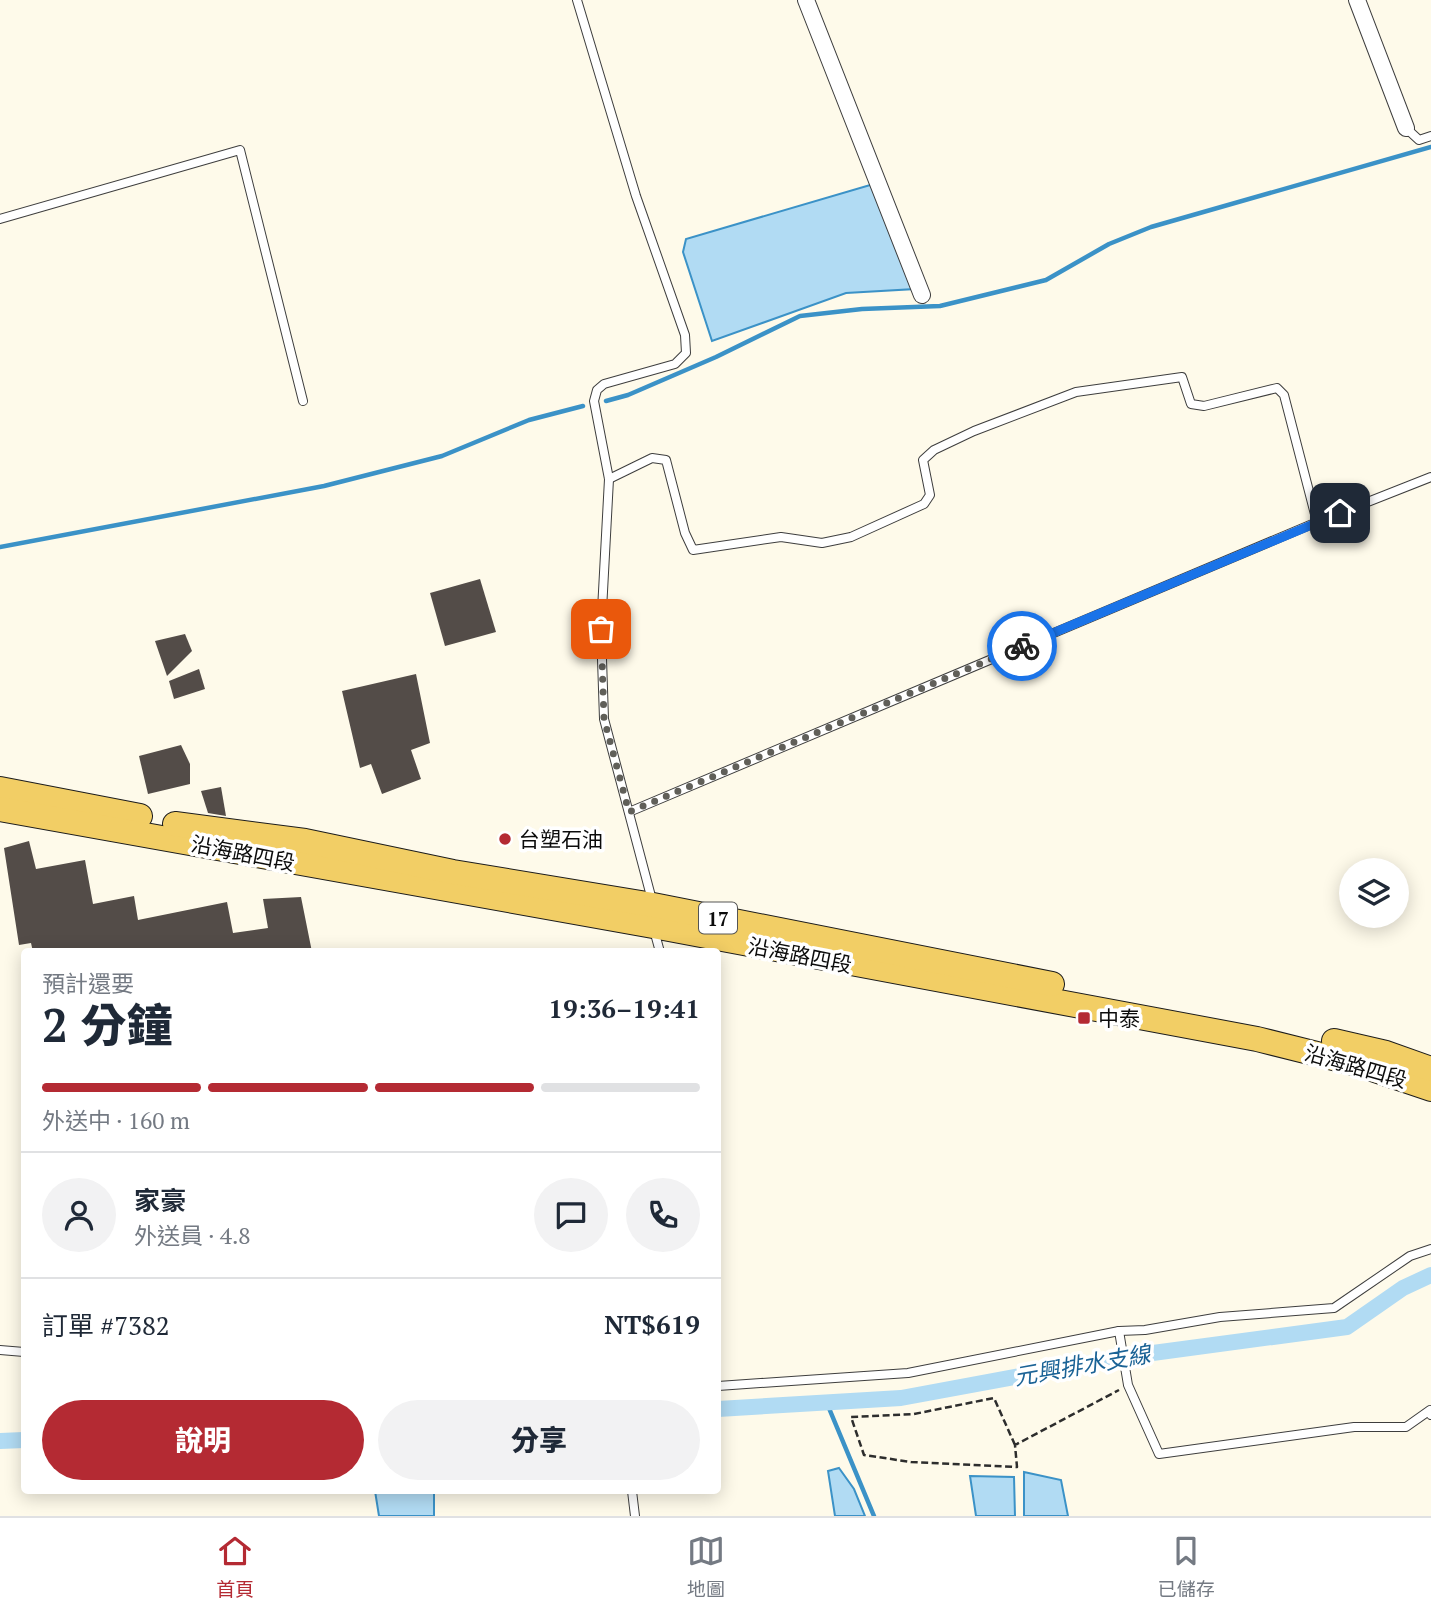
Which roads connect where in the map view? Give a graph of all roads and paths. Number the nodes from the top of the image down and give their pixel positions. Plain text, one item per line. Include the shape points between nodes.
1 (577, 0) edge
2 (806, 0) edge
3 (1356, 0) edge
4 (1406, 128) joint
5 (1431, 136) edge
6 (0, 219) edge
7 (922, 295) dead end
8 (303, 401) dead end
9 (1431, 477) edge
10 (609, 479) junction
11 (1317, 522) junction
12 (0, 789) edge
13 (0, 808) edge
14 (629, 812) junction
15 (653, 915) junction
16 (659, 948) edge
17 (1087, 999) junction
18 (1431, 1069) edge
19 (1431, 1089) edge
20 (1431, 1249) edge
21 (1119, 1331) junction
22 (0, 1350) edge
23 (21, 1352) edge
24 (1128, 1385) junction
25 (721, 1386) edge
26 (1431, 1415) edge
27 (1015, 1445) junction
28 (632, 1494) edge
29 (635, 1516) edge

1 - 10 lane via 636,196 685,335 686,353 675,364 597,390 594,401
2 - 7 street
3 - 4 street
4 - 5 lane via 1419,140
6 - 8 lane via 240,150
9 - 11 lane
10 - 11 lane via 652,457 666,460 693,550 781,537 821,543 850,537 924,504 930,495 923,460 974,431 1076,391 1182,377 1191,404 1204,406 1277,388 1284,395
10 - 14 lane via 601,629 604,719
11 - 14 lane
12 - 15 main road, 沿海路四段 / 17 via 184,826 305,841
13 - 15 main road, 沿海路四段 / 17
14 - 15 lane
15 - 16 lane
15 - 17 main road, 沿海路四段 / 17
17 - 18 main road, 沿海路四段 / 17 via 1260,1022
17 - 19 main road, 沿海路四段 / 17 via 1357,1064
20 - 21 lane via 1410,1256 1334,1308
21 - 24 lane
21 - 25 lane via 908,1373
22 - 23 lane
24 - 26 lane via 1158,1454 1354,1427 1406,1426 1430,1410
24 - 27 path
27 - 27 path via 1017,1467 864,1455 851,1417 914,1414 994,1398
28 - 29 lane

